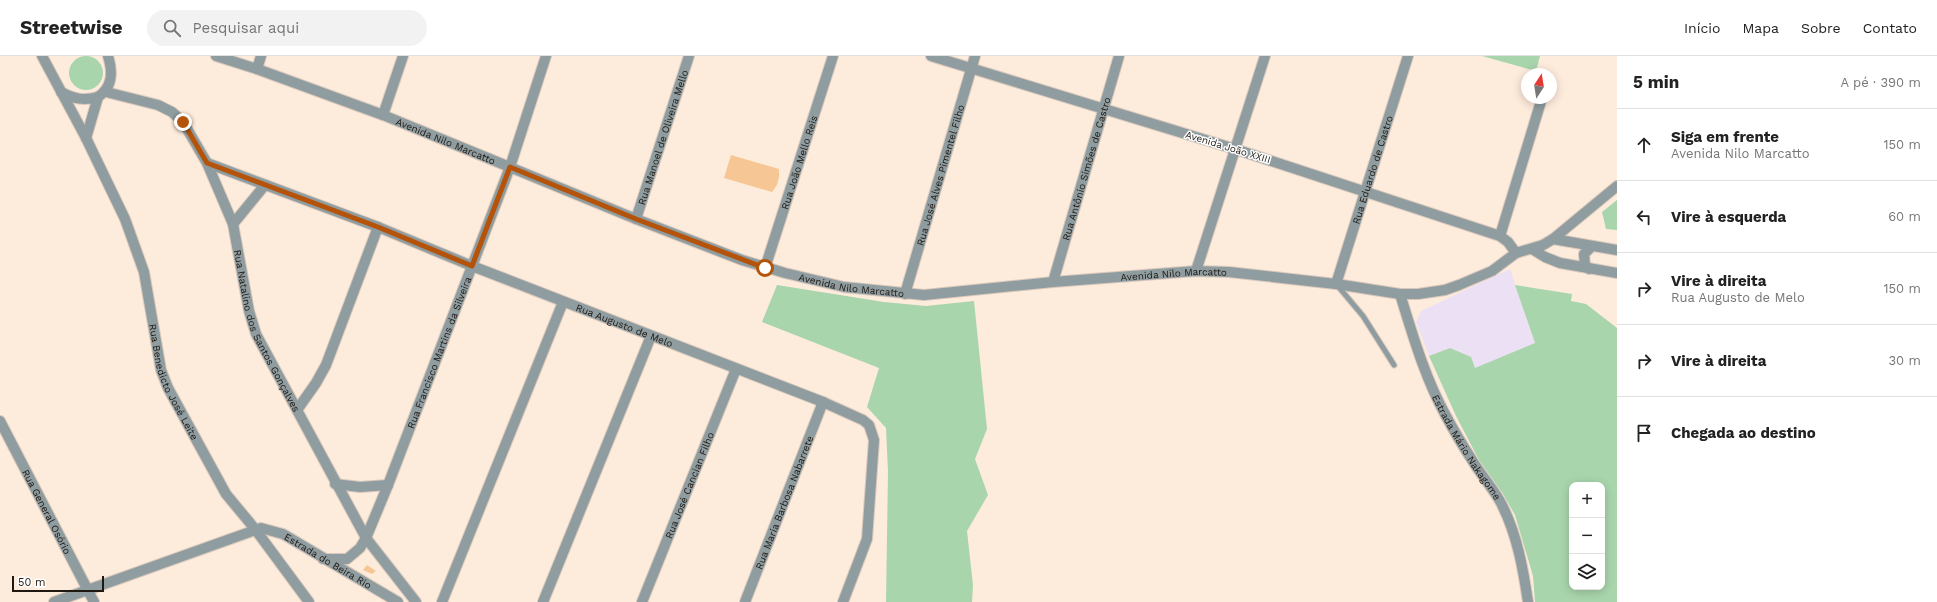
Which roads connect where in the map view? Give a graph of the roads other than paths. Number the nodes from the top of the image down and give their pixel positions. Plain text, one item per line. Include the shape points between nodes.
1 (42, 56) edge
2 (108, 56) edge
3 (117, 56) edge
4 (216, 56) edge
5 (261, 56) edge
6 (402, 56) edge
7 (546, 56) edge
8 (689, 56) edge
9 (833, 56) edge
10 (931, 56) edge
11 (975, 56) edge
12 (1119, 56) edge
13 (1265, 56) edge
14 (1408, 56) edge
15 (971, 68) junction
16 (258, 69) junction
17 (111, 70) junction
18 (61, 92) junction
19 (102, 94) junction
20 (1540, 104) edge
21 (1102, 109) junction
22 (383, 115) junction
23 (86, 138) junction
24 (1235, 149) junction
25 (207, 163) junction
26 (510, 167) junction
27 (265, 184) junction
28 (1617, 186) edge
29 (1366, 192) junction
30 (636, 219) junction
31 (233, 224) junction
32 (378, 227) junction
33 (1500, 236) junction
34 (1553, 239) junction
35 (1592, 246) junction
36 (1532, 249) junction
37 (1617, 250) edge
38 (1516, 253) junction
39 (472, 266) junction
40 (765, 268) junction
41 (1589, 269) junction
42 (1196, 271) junction
43 (1617, 273) edge
44 (1053, 282) junction
45 (1336, 284) junction
46 (905, 294) junction
47 (1400, 294) junction
48 (563, 302) junction
49 (651, 336) junction
50 (1394, 365) dead end
51 (736, 369) junction
52 (823, 402) junction
53 (297, 410) junction
54 (0, 421) edge
55 (335, 484) junction
56 (388, 485) junction
57 (255, 529) junction
58 (366, 538) junction
59 (323, 559) junction
60 (347, 559) junction
61 (351, 574) junction
62 (87, 589) junction
63 (54, 602) edge
64 (94, 602) edge
65 (309, 602) edge
66 (398, 602) edge
67 (416, 602) edge
68 (442, 602) edge
69 (543, 602) edge
70 (642, 602) edge
71 (745, 602) edge
72 (843, 602) edge
73 (1528, 602) edge

1 - 18 street, Rua Benedicto José Leite
2 - 17 street
3 - 17 street
4 - 16 street, Avenida Nilo Marcatto
5 - 16 street
6 - 22 street
7 - 26 street, Rua Francisco Martins da Silveira
8 - 30 street, Rua Manoel de Oliveira Mello
9 - 40 street, Rua João Mello Reis
10 - 15 street, Avenida João XXIII
11 - 15 street, Rua José Alves Pimentel Filho
12 - 21 street, Rua Antônio Simões de Castro
13 - 24 street
14 - 29 street, Rua Eduardo de Castro
15 - 21 street, Avenida João XXIII
15 - 46 street, Rua José Alves Pimentel Filho
16 - 22 street, Avenida Nilo Marcatto
17 - 19 street via 110,79
18 - 19 street, Rua Natalino dos Santos Gonçalves via 72,98 81,99
18 - 23 street, Rua Benedicto José Leite
19 - 23 street
19 - 25 street, Rua Natalino dos Santos Gonçalves via 158,105 172,112 183,122
20 - 33 street
21 - 24 street, Avenida João XXIII
21 - 44 street, Rua Antônio Simões de Castro
22 - 26 street, Avenida Nilo Marcatto
23 - 57 street, Rua Benedicto José Leite via 125,219 144,272 161,370 168,388 226,494
24 - 29 street, Avenida João XXIII
24 - 42 street
25 - 27 street, Rua Augusto de Melo
25 - 31 street, Rua Natalino dos Santos Gonçalves
26 - 30 street, Avenida Nilo Marcatto
26 - 39 street, Rua Francisco Martins da Silveira
27 - 31 street
27 - 32 street, Rua Augusto de Melo
28 - 34 street
29 - 33 street, Avenida João XXIII
29 - 45 street, Rua Eduardo de Castro
30 - 40 street, Avenida Nilo Marcatto
31 - 53 street, Rua Natalino dos Santos Gonçalves via 249,311 256,334
32 - 39 street, Rua Augusto de Melo
32 - 53 street via 326,365
33 - 38 street, Avenida João XXIII
34 - 35 street
34 - 36 street
35 - 37 street
35 - 41 street via 1584,254 1585,265
36 - 38 street
36 - 41 street via 1551,260
38 - 47 street, Avenida Nilo Marcatto via 1492,271 1445,290
39 - 48 street, Rua Augusto de Melo
39 - 56 street, Rua Francisco Martins da Silveira
40 - 46 street, Avenida Nilo Marcatto via 844,287
41 - 43 street
42 - 44 street, Avenida Nilo Marcatto
42 - 45 street, Avenida Nilo Marcatto via 1229,272
44 - 46 street, Avenida Nilo Marcatto via 924,295
45 - 47 street, Avenida Nilo Marcatto
45 - 50 lane via 1363,316
47 - 73 street, Estrada Mário Nakagome via 1420,359 1433,390 1507,517 1516,540
48 - 49 street, Rua Augusto de Melo
48 - 68 street
49 - 51 street, Rua Augusto de Melo
49 - 69 street
51 - 52 street, Rua Augusto de Melo
51 - 70 street, Rua José Cancian Filho
52 - 71 street, Rua Maria Barbosa Nabarrete
52 - 72 street, Rua Augusto de Melo via 863,420 869,425 874,440 867,538
53 - 55 street, Rua Natalino dos Santos Gonçalves
54 - 62 street, Rua General Osório
55 - 56 street via 360,487
55 - 58 street, Rua Natalino dos Santos Gonçalves
56 - 58 street, Rua Francisco Martins da Silveira
57 - 59 street, Estrada do Beira Rio via 266,528 283,534
57 - 62 street
57 - 65 street, Rua Benedicto José Leite
58 - 60 street, Rua Francisco Martins da Silveira via 360,548
58 - 67 street, Rua Natalino dos Santos Gonçalves
59 - 60 street
59 - 61 street, Estrada do Beira Rio
60 - 61 street
61 - 66 street, Estrada do Beira Rio
62 - 63 street
62 - 64 street, Rua General Osório

